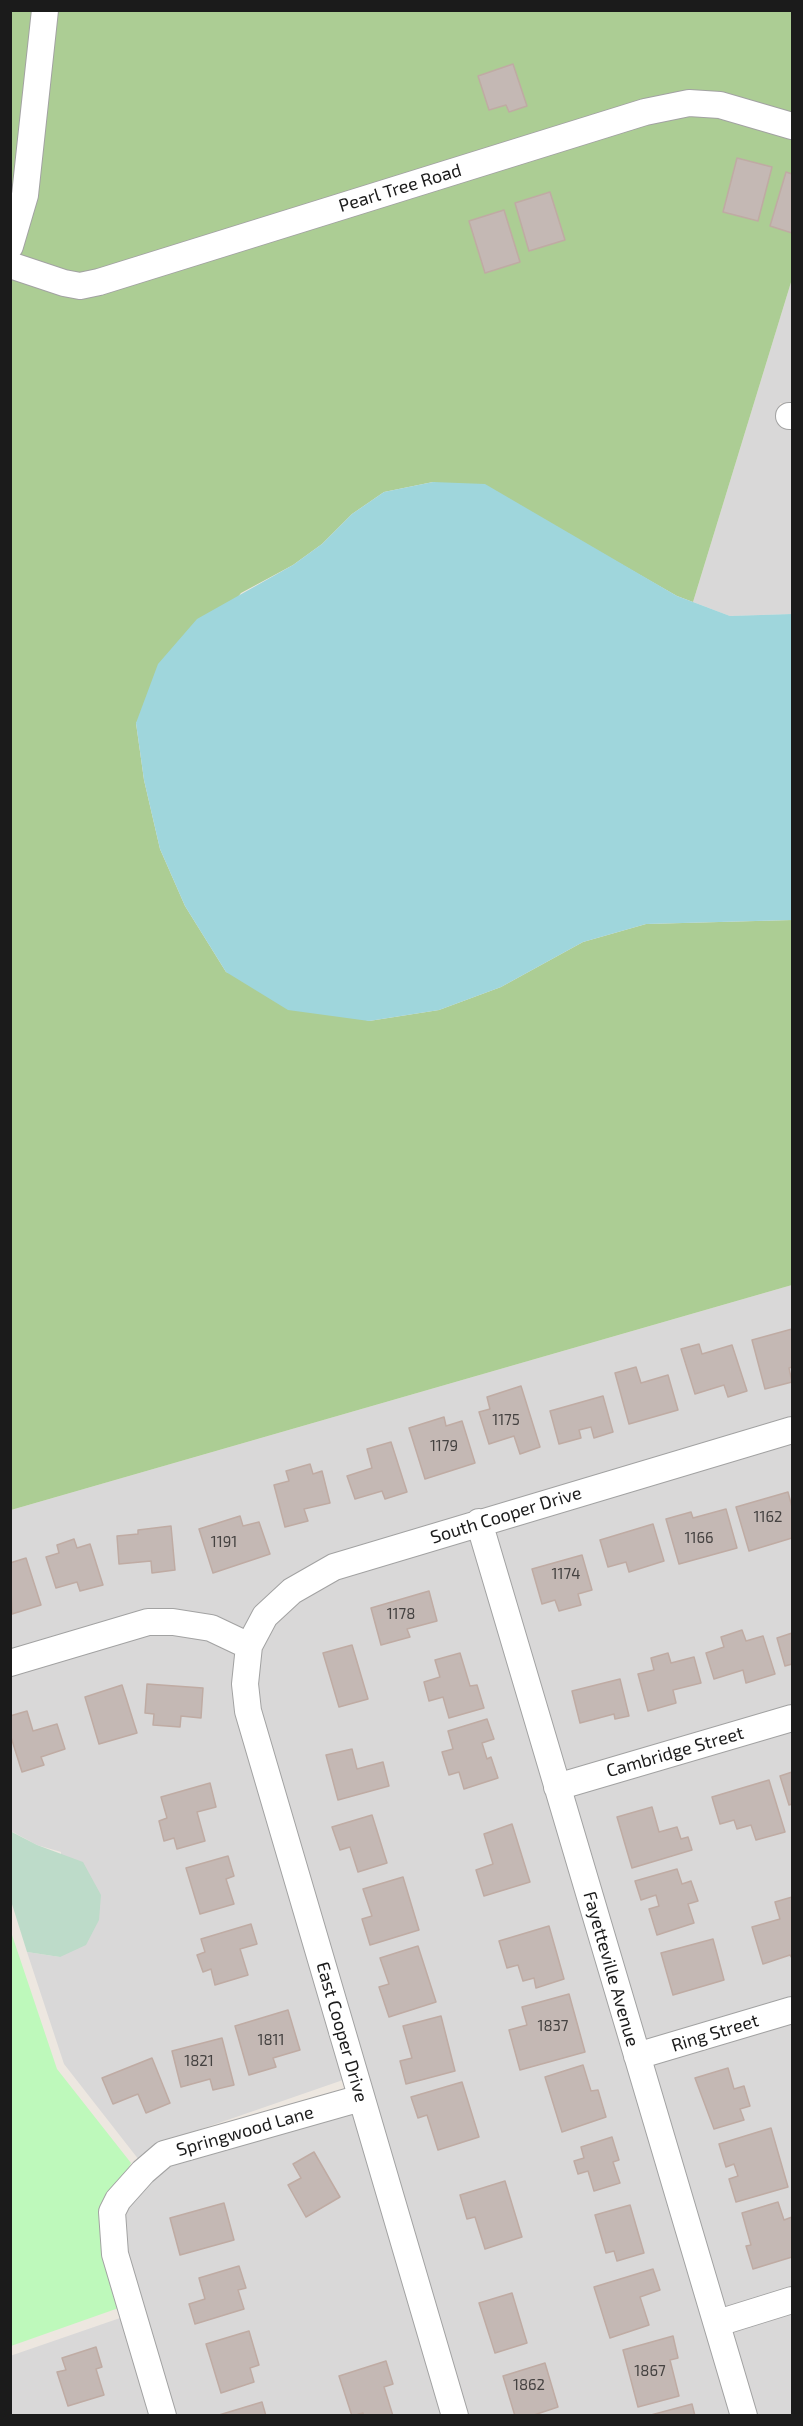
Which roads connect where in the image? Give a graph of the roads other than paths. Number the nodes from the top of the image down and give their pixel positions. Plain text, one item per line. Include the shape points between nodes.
1 (45, 10) edge
2 (792, 126) edge
3 (10, 246) edge
4 (10, 265) edge
5 (792, 1430) edge
6 (479, 1522) junction
7 (249, 1646) junction
8 (10, 1663) edge
9 (792, 1718) edge
10 (557, 1787) junction
11 (792, 2010) edge
12 (637, 2056) junction
13 (361, 2098) junction
14 (792, 2300) edge
15 (718, 2322) junction
16 (163, 2415) edge
17 (455, 2415) edge
18 (744, 2415) edge

1 - 3 street via 25,195
2 - 4 street, Pearl Tree Road via 720,105 689,103 645,112 99,282 64,284
5 - 6 street, South Cooper Drive
6 - 7 street, South Cooper Drive via 334,1567 292,1591 265,1616
6 - 10 street, Fayetteville Avenue
7 - 8 street via 211,1628 148,1622
7 - 13 street, East Cooper Drive via 245,1684 248,1711
9 - 10 street, Cambridge Street
10 - 12 street, Fayetteville Avenue
11 - 12 street, Ring Street
12 - 15 street, Fayetteville Avenue
13 - 16 street, Springwood Lane via 164,2154 118,2200 112,2212 115,2254
13 - 17 street, East Cooper Drive
14 - 15 street
15 - 18 street, Fayetteville Avenue

